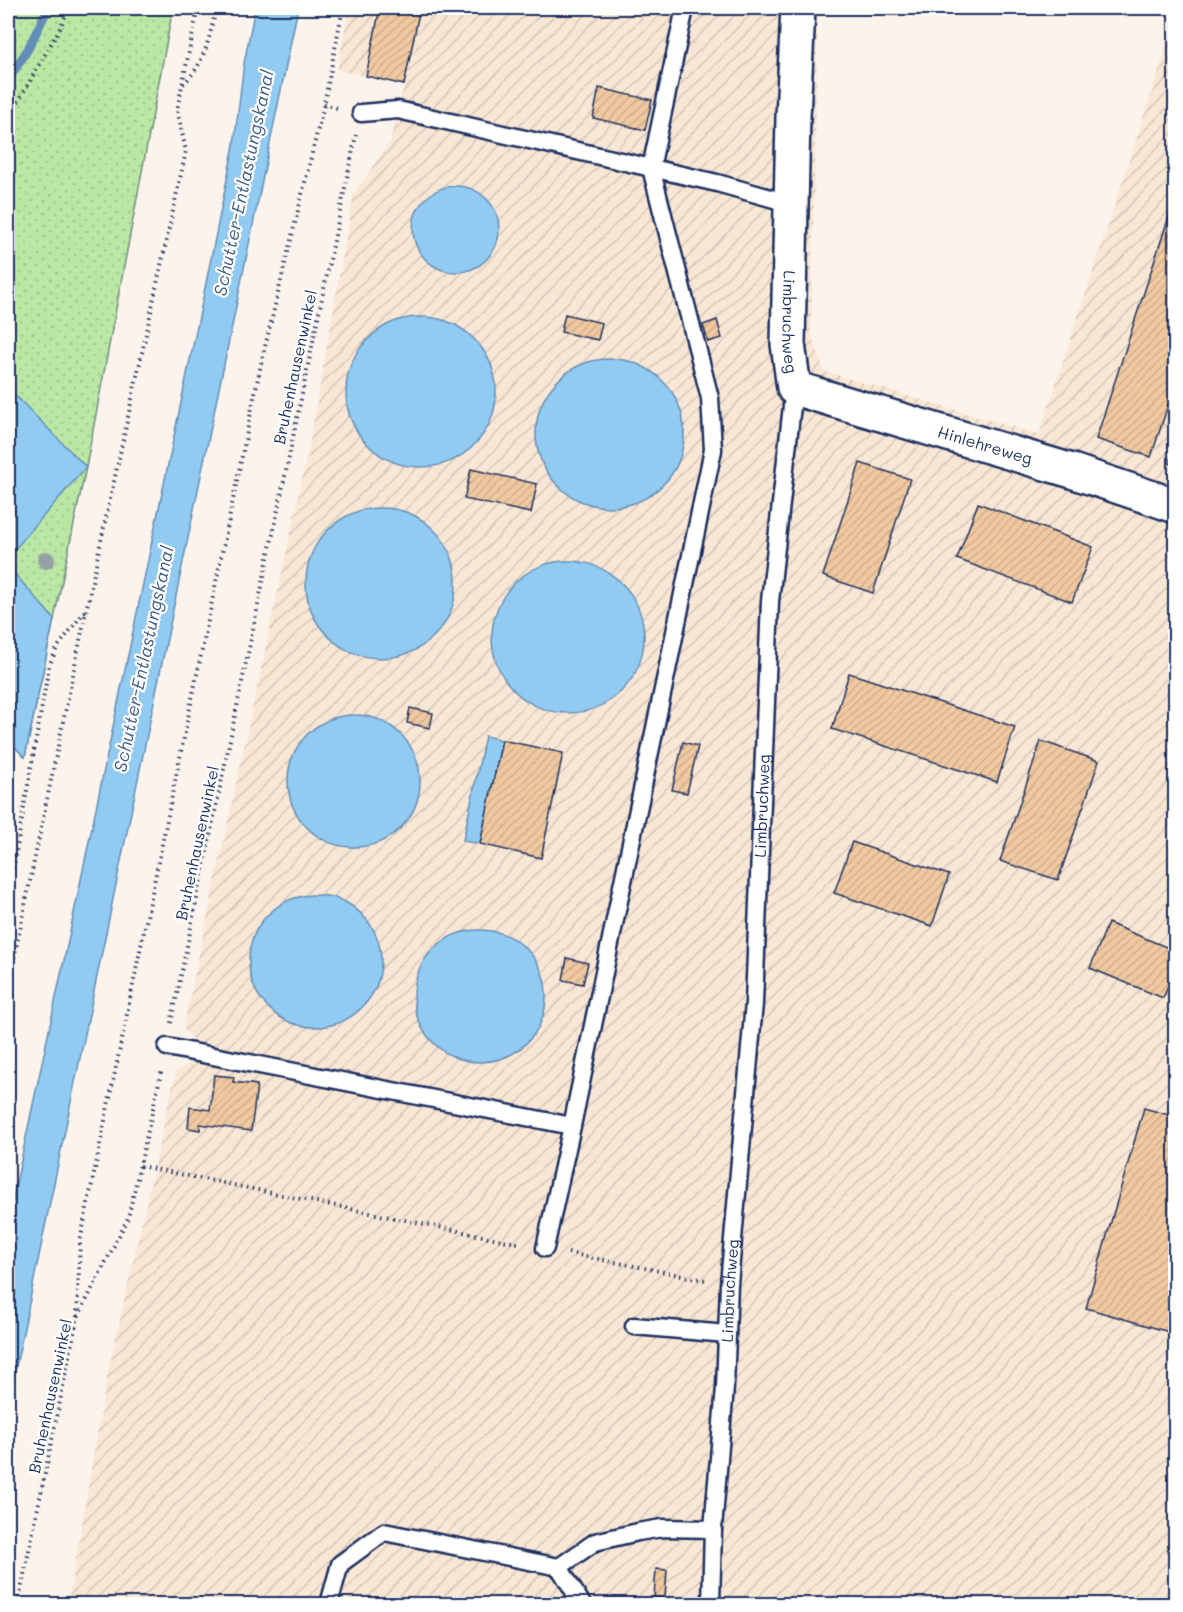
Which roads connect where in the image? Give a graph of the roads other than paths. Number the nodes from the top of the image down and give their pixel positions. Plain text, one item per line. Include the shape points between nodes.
1 (685, 8) edge
2 (798, 8) edge
3 (361, 113) road end
4 (651, 168) junction
5 (792, 204) junction
6 (794, 388) junction
7 (1176, 506) edge
8 (166, 1047) road end
9 (572, 1126) junction
10 (545, 1248) road end
11 (634, 1326) dead end
12 (727, 1334) junction
13 (713, 1529) junction
14 (560, 1567) junction
15 (329, 1605) edge
16 (582, 1605) edge
17 (711, 1605) edge

1 - 4 lane
2 - 5 street, Limbruchweg
3 - 4 lane via 398,110
4 - 5 lane
4 - 9 lane via 710,398 713,450
5 - 6 street, Limbruchweg via 788,344
6 - 7 street, Hinlehreweg
6 - 12 lane, Limbruchweg via 770,601 754,1003
8 - 9 lane
9 - 10 lane
11 - 12 lane
12 - 13 lane, Limbruchweg
13 - 14 lane via 662,1528 595,1542
13 - 17 lane, Limbruchweg
14 - 15 lane via 384,1532 340,1564
14 - 16 lane

